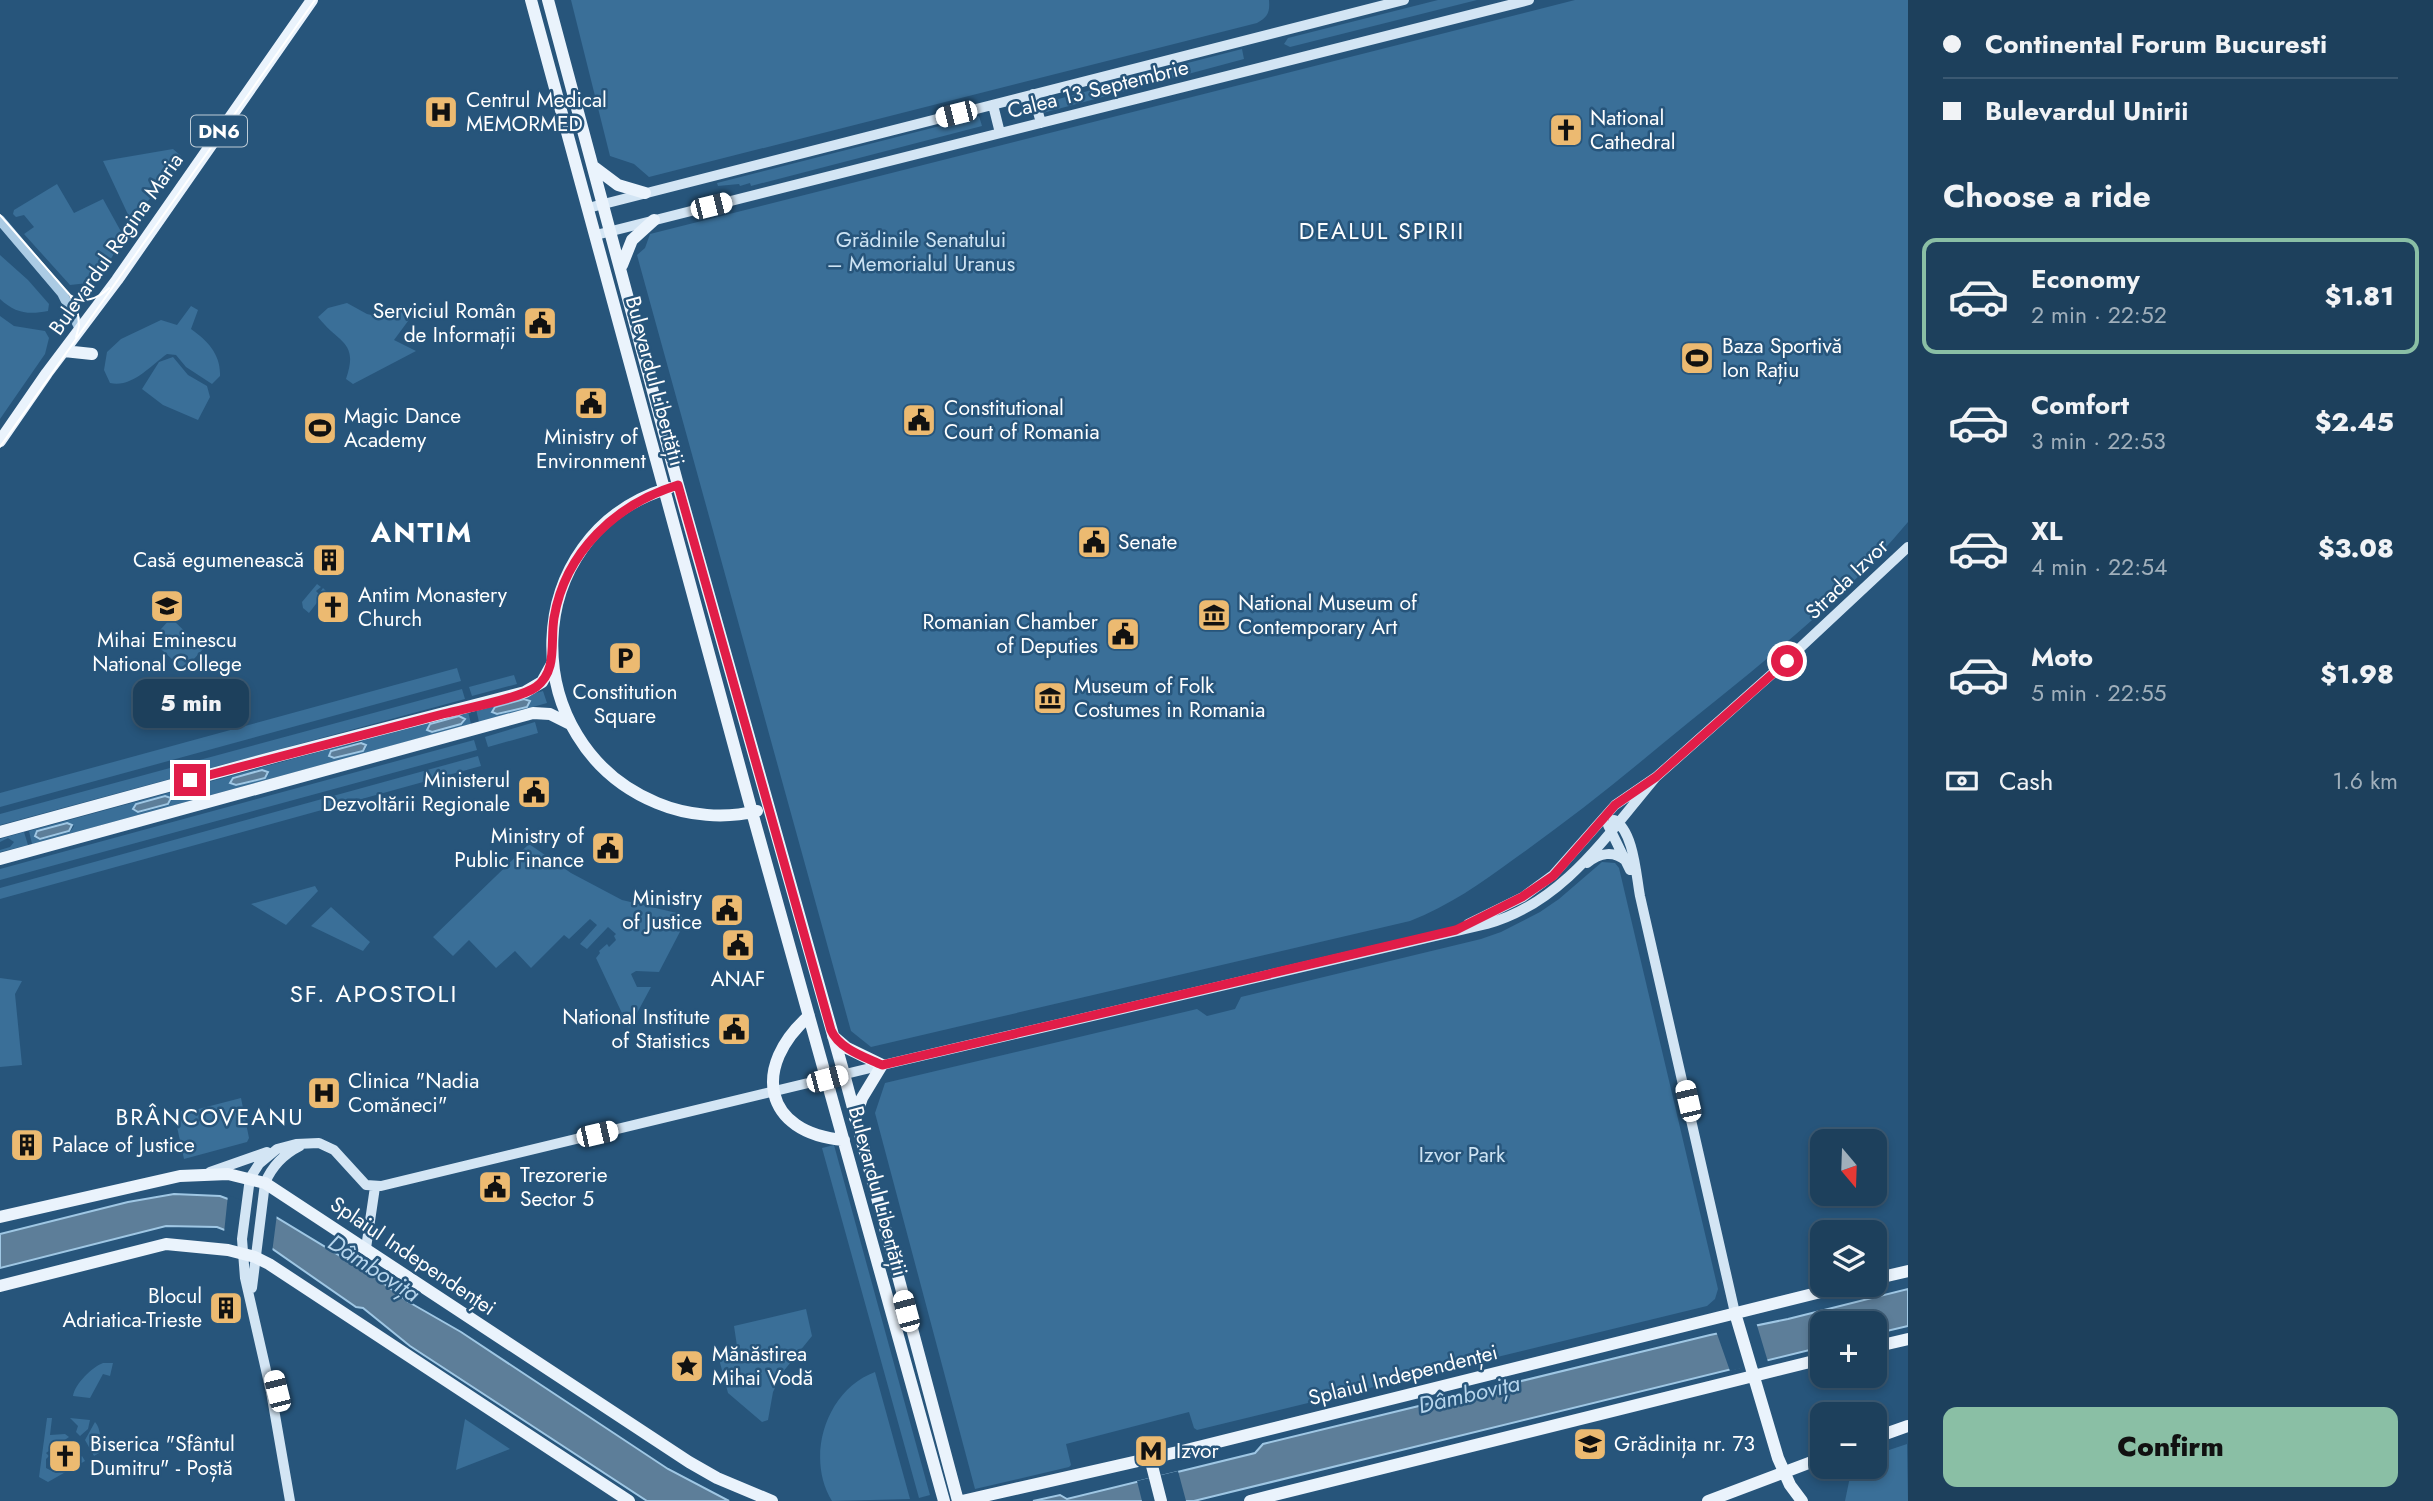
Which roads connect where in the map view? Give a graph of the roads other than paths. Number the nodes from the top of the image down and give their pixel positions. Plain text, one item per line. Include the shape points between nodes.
1 (312, 0) edge
2 (531, 0) edge
3 (548, 0) edge
4 (1404, 0) edge
5 (1529, 0) edge
6 (1033, 94) junction
7 (993, 105) junction
8 (1041, 123) junction
9 (1000, 133) junction
10 (594, 167) junction
11 (645, 193) junction
12 (604, 204) junction
13 (588, 208) junction
14 (0, 220) edge
15 (654, 220) junction
16 (612, 231) junction
17 (596, 235) junction
18 (621, 268) junction
19 (80, 329) junction
20 (64, 351) junction
21 (92, 354) dead end
22 (0, 441) edge
23 (678, 485) junction
24 (664, 490) junction
25 (1908, 547) edge
26 (552, 664) junction
27 (570, 724) junction
28 (1656, 777) junction
29 (767, 808) junction
30 (752, 812) junction
31 (1605, 816) junction
32 (1618, 822) junction
33 (0, 832) edge
34 (1611, 832) junction
35 (0, 859) edge
36 (1628, 864) junction
37 (1574, 873) junction
38 (1640, 896) junction
39 (1456, 930) junction
40 (809, 1016) junction
41 (833, 1035) junction
42 (882, 1065) junction
43 (844, 1074) junction
44 (827, 1079) junction
45 (774, 1092) junction
46 (855, 1118) junction
47 (844, 1140) junction
48 (306, 1143) junction
49 (276, 1149) junction
50 (205, 1174) junction
51 (250, 1178) junction
52 (265, 1183) junction
53 (375, 1186) junction
54 (0, 1217) edge
55 (366, 1248) junction
56 (251, 1252) junction
57 (1908, 1271) edge
58 (1887, 1276) edge
59 (0, 1286) edge
60 (1810, 1297) edge
61 (1736, 1319) junction
62 (1908, 1339) edge
63 (1887, 1344) edge
64 (1810, 1361) edge
65 (1752, 1371) junction
66 (1908, 1426) edge
67 (1887, 1433) edge
68 (1150, 1458) junction
69 (1810, 1463) edge
70 (1783, 1473) junction
71 (290, 1501) edge
72 (297, 1501) edge
73 (629, 1501) edge
74 (772, 1501) edge
75 (944, 1501) edge
76 (960, 1501) edge
77 (1161, 1501) edge
78 (1250, 1501) edge
79 (1708, 1501) edge
80 (1802, 1501) edge

1 - 19 main road, Bulevardul Regina Maria / DN6
2 - 13 main road, Bulevardul Libertății
3 - 10 main road, Bulevardul Libertății
4 - 6 main road, Calea 13 Septembrie
5 - 8 main road, Calea 13 Septembrie
6 - 7 main road, Calea 13 Septembrie
6 - 8 main road
7 - 9 main road
7 - 11 main road, Calea 13 Septembrie
8 - 9 main road, Calea 13 Septembrie
9 - 15 main road, Calea 13 Septembrie
10 - 11 main road via 618,185
10 - 12 main road, Bulevardul Libertății
11 - 12 main road, Calea 13 Septembrie
12 - 13 main road, Calea 13 Septembrie
12 - 16 main road, Bulevardul Libertății
13 - 17 main road, Bulevardul Libertății
14 - 19 street via 62,293
15 - 16 main road, Calea 13 Septembrie
15 - 18 main road via 632,240
16 - 17 main road, Calea 13 Septembrie
16 - 18 main road, Bulevardul Libertății
17 - 24 main road, Bulevardul Libertății
18 - 23 main road, Bulevardul Libertății
19 - 20 main road, Bulevardul Regina Maria / DN6
20 - 21 main road
20 - 22 main road, Bulevardul Regina Maria / DN6
23 - 24 main road
23 - 29 main road, Bulevardul Libertății
24 - 26 main road via 618,514 580,555 557,604
24 - 30 main road, Bulevardul Libertății
25 - 28 main road, Strada Izvor
26 - 27 main road
26 - 33 main road via 542,682 525,692
27 - 30 main road via 604,770 647,799 701,814
27 - 35 main road via 550,714 534,713
28 - 31 main road, Strada Izvor
28 - 32 main road, Strada Izvor
29 - 30 main road
29 - 41 main road, Bulevardul Libertății
30 - 40 main road, Bulevardul Libertății
31 - 32 main road
31 - 34 main road
31 - 39 main road, Strada Izvor via 1544,883
32 - 34 main road, Strada Izvor
32 - 38 main road via 1630,846
34 - 36 main road
34 - 37 main road, Strada Izvor
36 - 37 main road via 1616,855 1602,855
36 - 38 main road
37 - 39 main road via 1545,898 1514,915
38 - 61 main road
39 - 42 main road
40 - 44 main road, Bulevardul Libertății
40 - 45 main road via 779,1052
41 - 42 main road via 847,1048
41 - 43 main road, Bulevardul Libertății
42 - 43 main road
42 - 46 main road
43 - 44 main road
43 - 46 main road, Bulevardul Libertății
44 - 45 main road
44 - 47 main road, Bulevardul Libertății
45 - 47 main road via 786,1115 805,1131
45 - 53 main road
46 - 76 main road, Bulevardul Libertății
47 - 75 main road, Bulevardul Libertății
48 - 49 main road
48 - 52 main road via 281,1159
48 - 53 main road via 329,1146 363,1183
49 - 50 main road
49 - 51 main road
50 - 51 main road, Splaiul Independenței
50 - 54 main road, Splaiul Independenței via 158,1180
51 - 52 main road, Splaiul Independenței
51 - 56 main road via 242,1239
52 - 55 main road, Splaiul Independenței
52 - 56 main road
53 - 55 main road
55 - 74 main road, Splaiul Independenței via 689,1462
56 - 59 main road via 166,1244
56 - 71 main road via 245,1278
56 - 72 main road via 251,1285
56 - 73 main road
57 - 58 main road
60 - 61 main road, Splaiul Independenței
61 - 65 main road
61 - 68 main road, Splaiul Independenței
62 - 63 main road
64 - 65 main road
65 - 70 main road
65 - 78 main road
66 - 67 main road
68 - 76 main road, Splaiul Independenței
68 - 77 main road
69 - 70 main road
70 - 79 main road
70 - 80 main road

